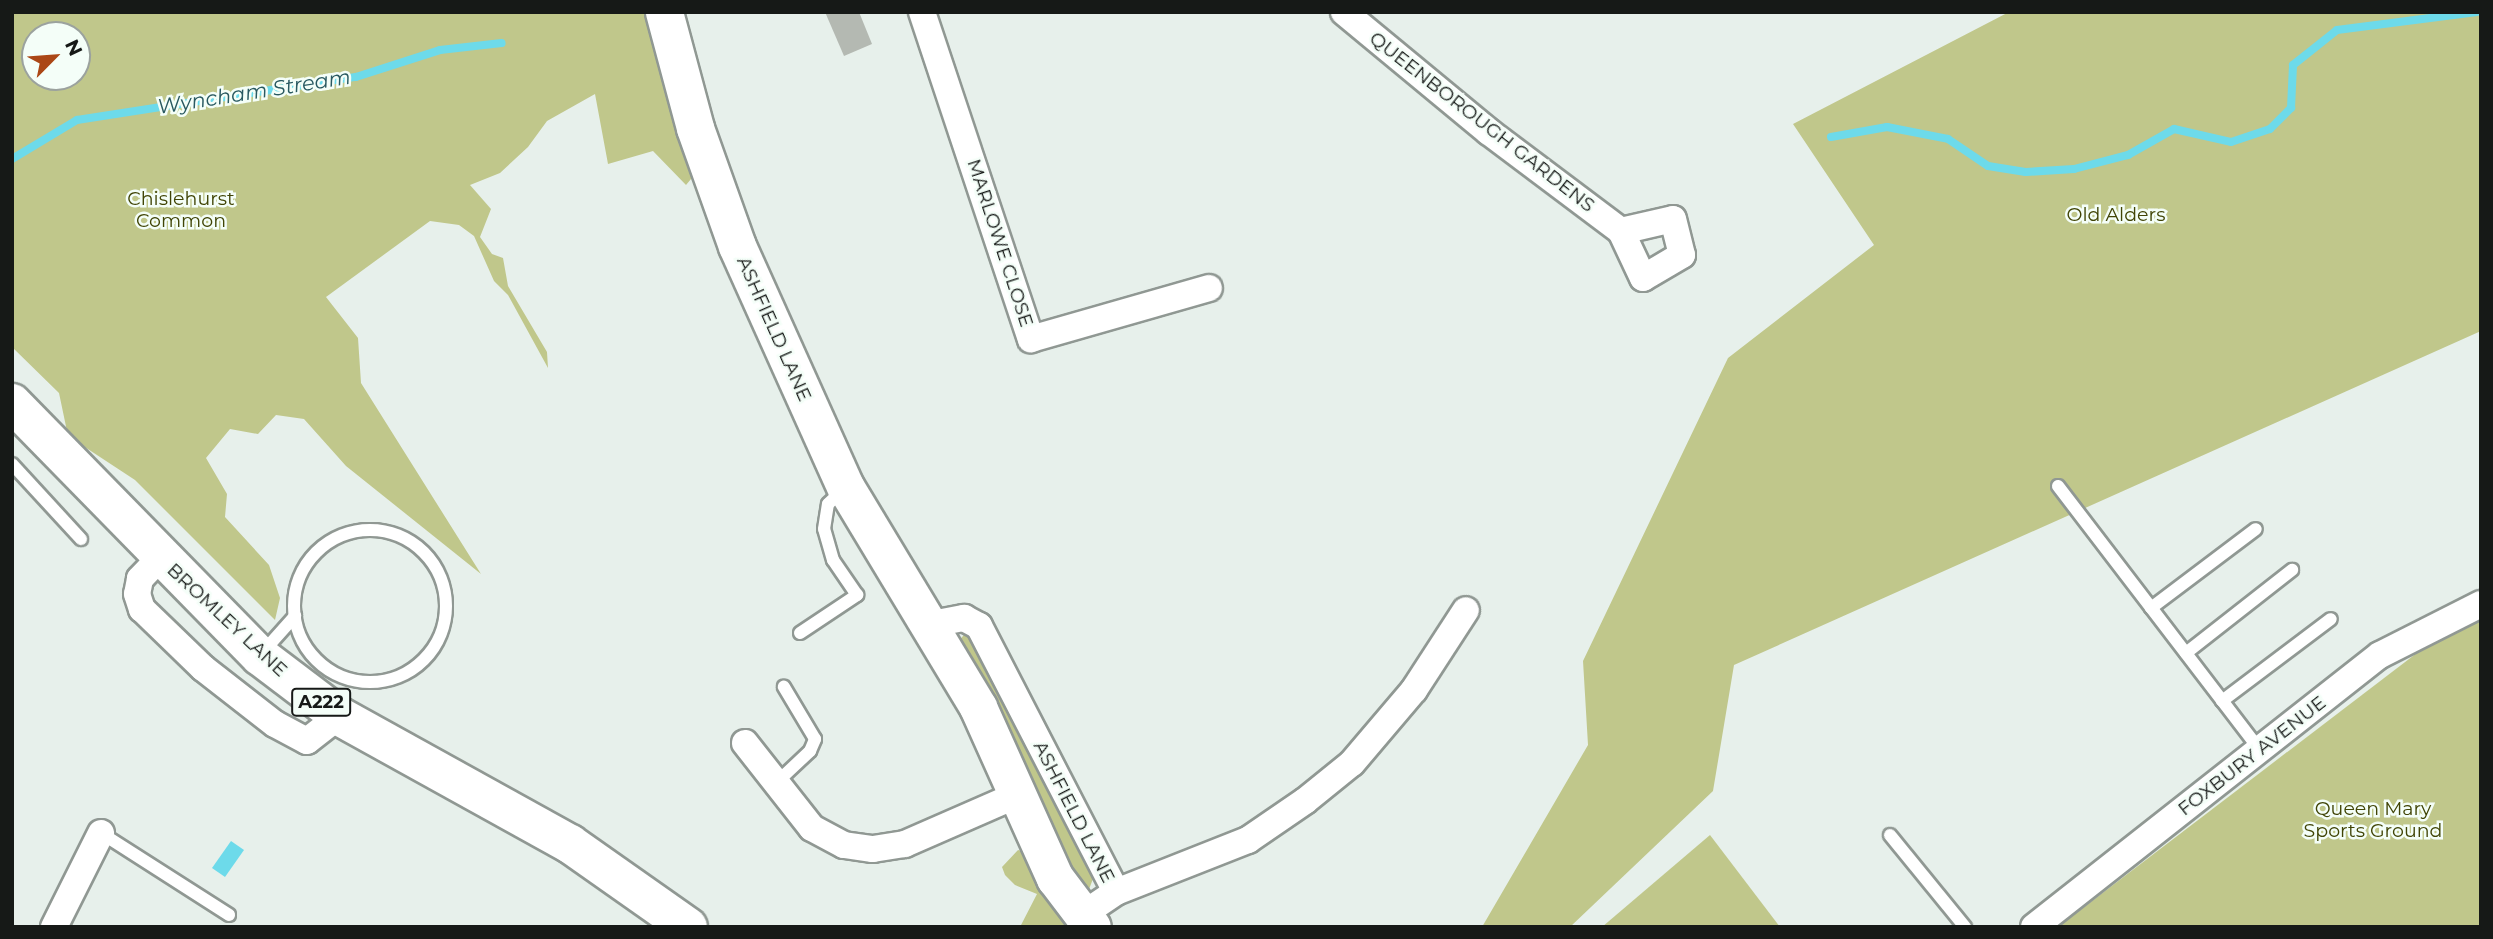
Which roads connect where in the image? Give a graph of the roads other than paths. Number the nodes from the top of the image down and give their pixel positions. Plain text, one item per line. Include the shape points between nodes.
1 (664, 12) edge
2 (922, 12) edge
3 (1343, 12) edge
4 (1621, 231) dead end
5 (1209, 288) dead end
6 (12, 403) edge
7 (12, 464) edge
8 (2058, 486) dead end
9 (846, 488) junction
10 (2256, 529) dead end
11 (80, 539) dead end
12 (160, 558) junction
13 (2292, 570) dead end
14 (2481, 604) edge
15 (2151, 608) junction
16 (1466, 610) dead end
17 (295, 616) junction
18 (2331, 619) dead end
19 (932, 624) junction
20 (800, 634) dead end
21 (2186, 653) junction
22 (260, 656) junction
23 (784, 687) dead end
24 (2222, 701) junction
25 (340, 716) junction
26 (745, 743) dead end
27 (2259, 749) junction
28 (776, 783) junction
29 (1017, 795) junction
30 (101, 833) joint
31 (1890, 835) dead end
32 (1116, 892) junction
33 (229, 915) dead end
34 (1087, 921) edge
35 (54, 927) edge
36 (688, 927) edge
37 (1965, 927) edge
38 (2035, 927) edge

1 - 9 street, ASHFIELD LANE via 695,128 737,246
2 - 5 street, MARLOWE CLOSE via 1031,339
3 - 4 street, QUEENBOROUGH GARDENS via 1489,132
6 - 12 main road, BROMLEY LANE / A222
7 - 11 lane
8 - 15 lane
9 - 19 street, ASHFIELD LANE
9 - 20 lane via 828,504 824,529 833,560 857,595
10 - 15 lane
12 - 22 main road, BROMLEY LANE / A222
12 - 25 street via 140,579 137,594 142,609 203,668 275,723 307,741
13 - 21 lane
14 - 27 street, FOXBURY AVENUE via 2379,655
15 - 21 lane
16 - 32 street via 1414,690 1352,763 1306,801 1248,840
17 - 17 lane via 302,639 326,667 359,681 383,681 406,673 426,658 446,615 444,589 435,565 417,545 394,533 369,529 344,533 321,547 305,566 295,590
17 - 22 lane
18 - 24 lane
19 - 29 street, ASHFIELD LANE via 978,706
19 - 32 street, ASHFIELD LANE via 964,618 979,626
21 - 24 lane
22 - 25 main road, BROMLEY LANE / A222
23 - 28 lane via 815,738 810,751
24 - 27 lane
25 - 36 main road, BROMLEY LANE / A222 via 570,844
26 - 28 street
27 - 38 street, FOXBURY AVENUE
28 - 29 street via 812,828 844,845 873,849 905,844
29 - 34 street, ASHFIELD LANE via 1055,878
30 - 33 lane
30 - 35 street
31 - 37 lane
32 - 34 street

